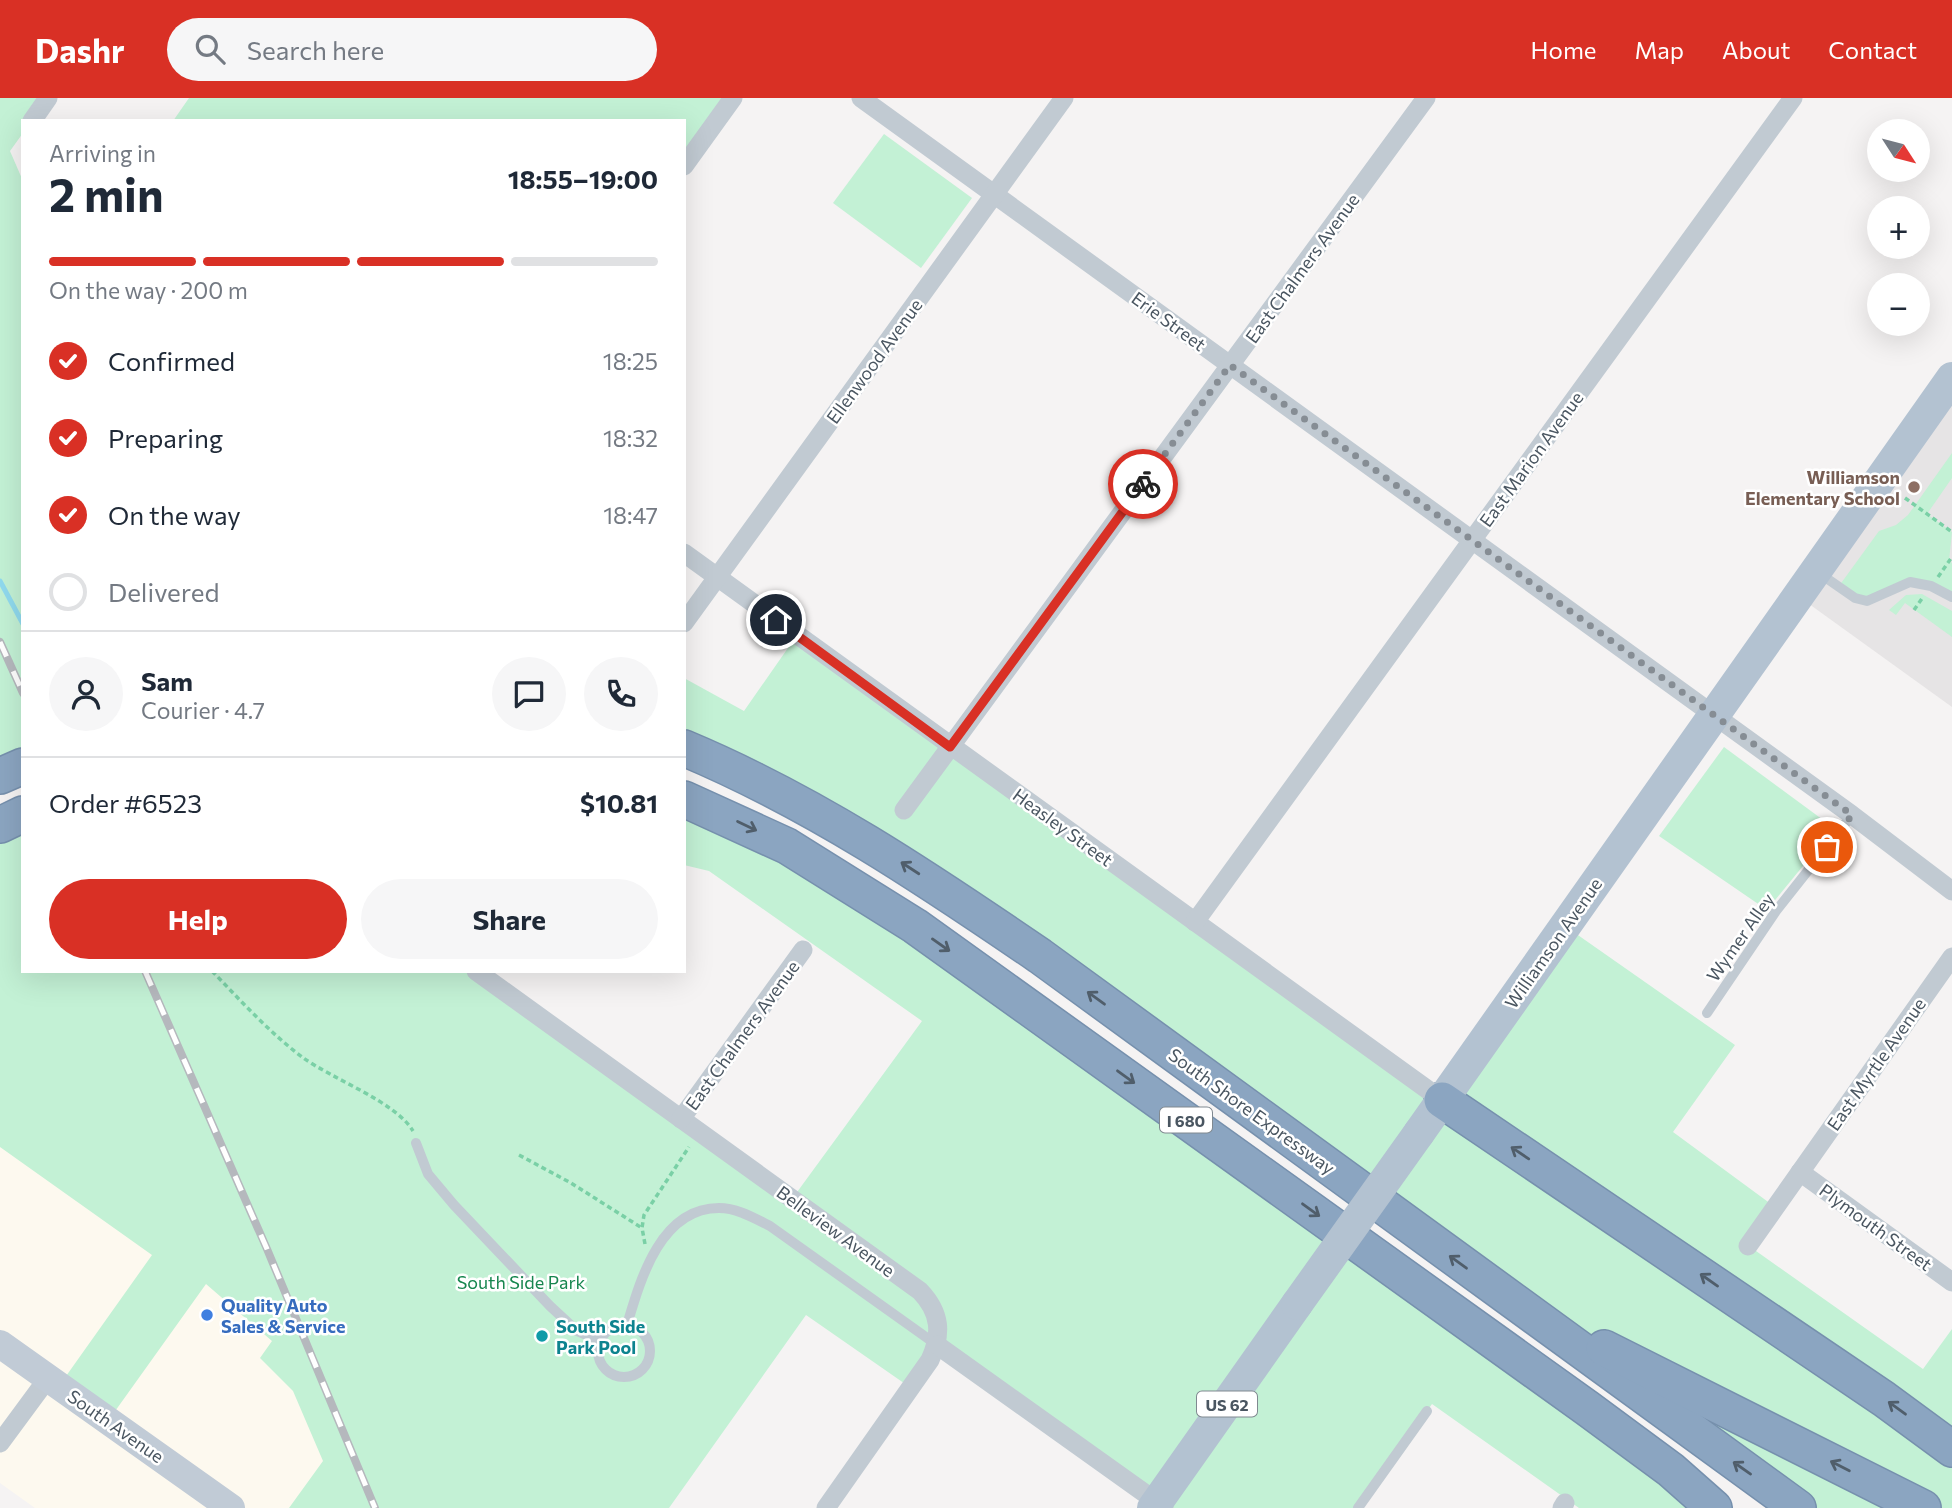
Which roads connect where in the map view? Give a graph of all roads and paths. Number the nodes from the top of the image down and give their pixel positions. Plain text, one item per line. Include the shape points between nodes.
1 (48, 98) edge
2 (733, 98) edge
3 (861, 98) edge
4 (1064, 98) edge
5 (1426, 98) edge
6 (1793, 98) edge
7 (33, 119) edge
8 (686, 163) edge
9 (994, 194) junction
10 (1230, 365) junction
11 (1952, 378) edge
12 (1905, 498) dead end
13 (1952, 532) edge
14 (1472, 540) junction
15 (686, 554) edge
16 (1816, 570) junction
17 (718, 578) junction
18 (1952, 597) edge
19 (686, 620) edge
20 (1714, 715) junction
21 (950, 747) junction
22 (686, 749) edge
23 (21, 752) edge
24 (0, 757) edge
25 (21, 767) edge
26 (0, 776) edge
27 (686, 800) edge
28 (904, 810) dead end
29 (21, 815) edge
30 (1852, 815) junction
31 (0, 825) edge
32 (1952, 891) edge
33 (1195, 922) junction
34 (803, 950) dead end
35 (1952, 957) edge
36 (214, 973) edge
37 (479, 973) edge
38 (1707, 1013) dead end
39 (1442, 1100) junction
40 (681, 1119) junction
41 (692, 1142) dead end
42 (416, 1143) joint
43 (519, 1156) dead end
44 (1800, 1172) junction
45 (642, 1228) junction
46 (1748, 1246) dead end
47 (653, 1253) junction
48 (1952, 1282) edge
49 (1513, 1302) junction
50 (627, 1325) junction
51 (600, 1341) junction
52 (0, 1344) edge
53 (937, 1345) junction
54 (48, 1378) junction
55 (1427, 1411) dead end
56 (0, 1443) edge
57 (1952, 1449) edge
58 (1158, 1506) edge
59 (231, 1508) edge
60 (826, 1508) edge
61 (1358, 1508) edge
62 (1714, 1508) edge
63 (1798, 1508) edge
64 (1923, 1508) edge

1 - 7 street
2 - 8 street
3 - 9 street, Erie Street
4 - 9 street, Ellenwood Avenue
5 - 10 street, East Chalmers Avenue
6 - 14 street, East Marion Avenue
9 - 10 street, Erie Street
9 - 17 street, Ellenwood Avenue
10 - 14 street, Erie Street
10 - 21 street, East Chalmers Avenue
11 - 16 main road, Williamson Avenue / US 62
12 - 13 path
14 - 20 street, Erie Street
14 - 33 street, East Marion Avenue
15 - 17 street, Heasley Street
16 - 18 lane via 1855,598 1867,601 1910,582
16 - 20 main road, Williamson Avenue / US 62
17 - 19 street, Ellenwood Avenue
17 - 21 street, Heasley Street
20 - 30 street, Erie Street
20 - 39 main road, Williamson Avenue / US 62
21 - 28 street, East Chalmers Avenue
21 - 33 street, Heasley Street
49 -> 22 highway, South Shore Expressway / I 680 via 928,879 772,787
23 - 24 highway
25 - 26 highway
27 -> 62 highway, I 680 via 787,846 915,926 1671,1470
29 - 31 highway
30 - 32 street, Erie Street
30 - 38 lane, Wymer Alley via 1776,911
33 - 39 street, Heasley Street
34 - 40 street, East Chalmers Avenue
35 - 44 street, East Myrtle Avenue
36 - 42 path via 301,1056 402,1117
37 - 40 street, Belleview Avenue
57 -> 39 highway
39 - 58 main road, Williamson Avenue / US 62, bridge
40 - 53 street, Belleview Avenue via 920,1291 937,1312
41 - 45 path via 645,1215
42 - 51 lane via 428,1174 454,1205 577,1331
43 - 45 path via 571,1182
44 - 46 street, East Myrtle Avenue
44 - 48 street, Plymouth Street
45 - 47 path via 646,1246
47 - 50 lane
47 - 53 lane via 688,1216 705,1210 733,1210 793,1240
63 -> 49 highway, South Shore Expressway / I 680
64 -> 49 highway
50 - 51 lane via 611,1329
50 - 51 lane via 642,1333 650,1348 646,1364 633,1375 608,1372 599,1358
52 - 54 main road, South Avenue
53 - 58 street
53 - 60 street
54 - 56 street
54 - 59 main road, South Avenue
55 - 61 lane

